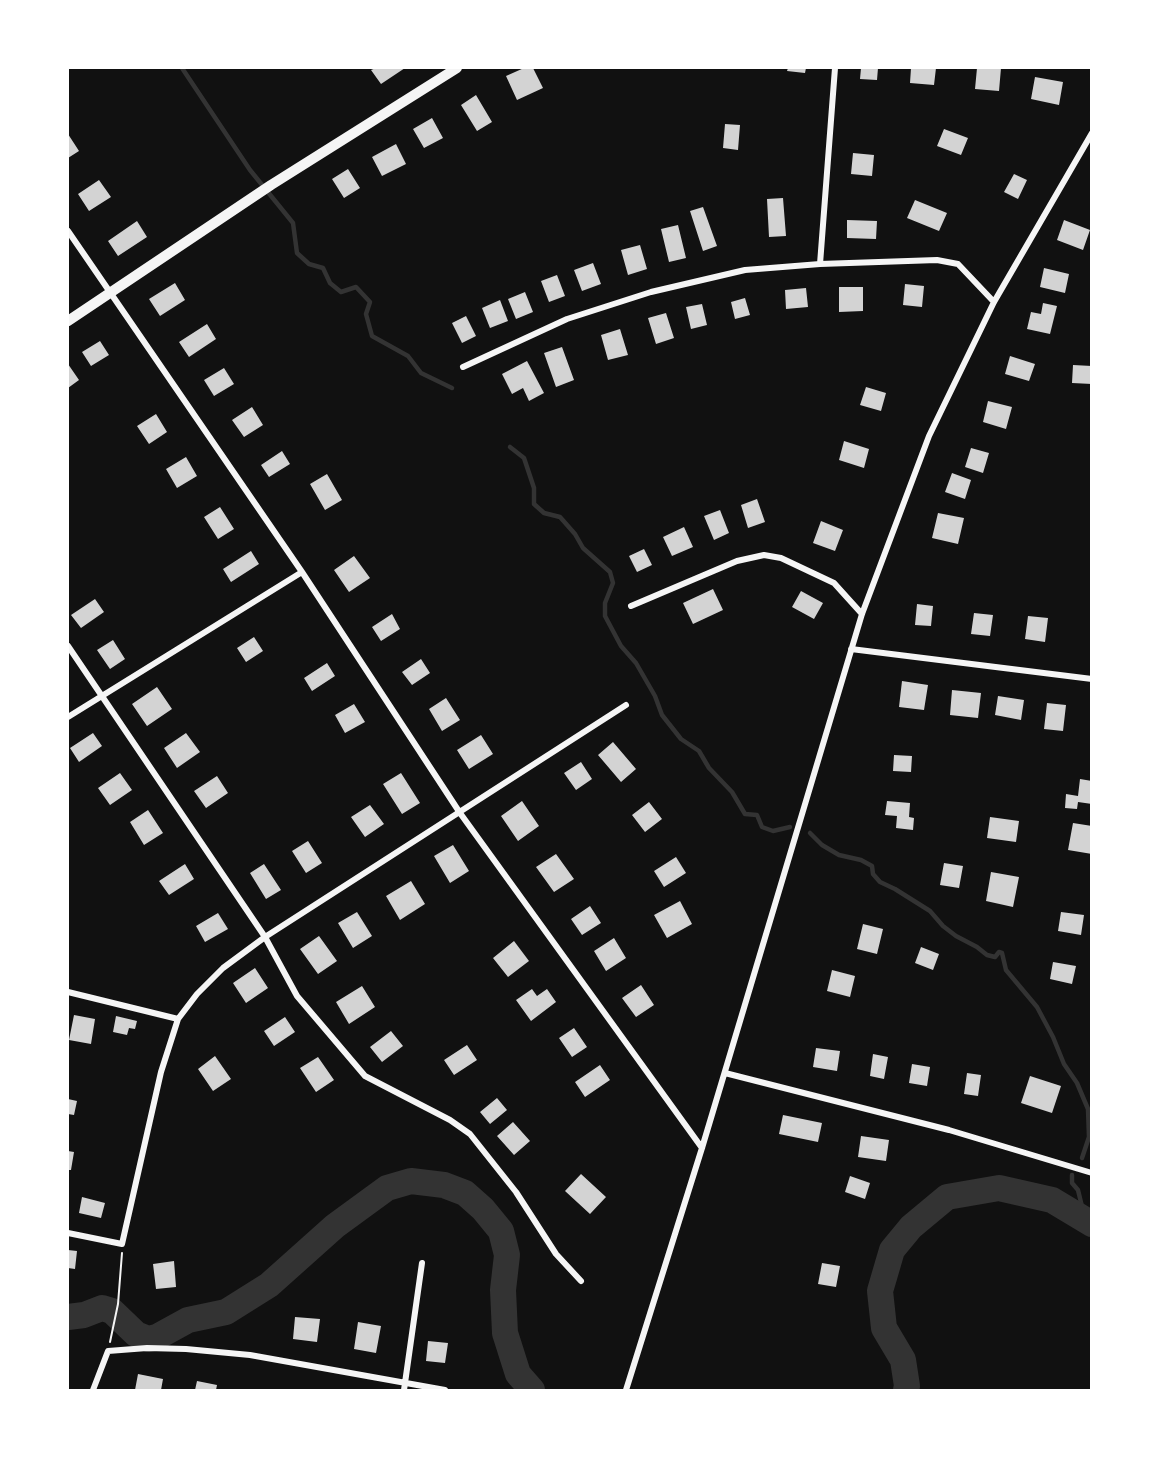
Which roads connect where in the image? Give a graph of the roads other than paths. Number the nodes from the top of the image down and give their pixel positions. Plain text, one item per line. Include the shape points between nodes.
1 (457, 68) edge
2 (835, 68) edge
3 (441, 71) edge
4 (1092, 133) edge
5 (68, 231) edge
6 (820, 264) junction
7 (110, 293) junction
8 (994, 302) junction
9 (68, 321) edge
10 (463, 367) dead end
11 (302, 572) junction
12 (631, 606) dead end
13 (862, 614) junction
14 (68, 646) edge
15 (851, 650) junction
16 (1092, 679) edge
17 (101, 695) junction
18 (627, 705) dead end
19 (68, 717) edge
20 (460, 813) junction
21 (265, 936) junction
22 (68, 992) edge
23 (178, 1019) junction
24 (725, 1073) junction
25 (702, 1148) junction
26 (1092, 1173) edge
27 (68, 1233) edge
28 (422, 1263) dead end
29 (581, 1281) dead end
30 (405, 1387) edge
31 (93, 1390) edge
32 (446, 1390) edge
33 (626, 1390) edge

1 - 3 street
2 - 6 street
3 - 7 street
4 - 8 street
5 - 7 street
6 - 8 street via 937,260 958,264
6 - 10 street via 745,270 651,292 567,319
7 - 9 street
7 - 11 street
8 - 13 street via 929,436
11 - 17 street
11 - 20 street
12 - 13 street via 737,561 764,555 781,558 834,583
13 - 15 street
14 - 17 street
15 - 16 street
15 - 24 street
17 - 19 street
17 - 21 street
18 - 20 street
20 - 21 street
20 - 25 street
21 - 23 street via 223,968
21 - 29 street via 297,996 365,1076 470,1134 516,1192 556,1254
22 - 23 street
23 - 27 street via 161,1072 122,1244
24 - 25 street
24 - 26 street via 949,1130
25 - 33 street
28 - 30 street
30 - 31 street via 250,1355 147,1348 108,1351
30 - 32 street

